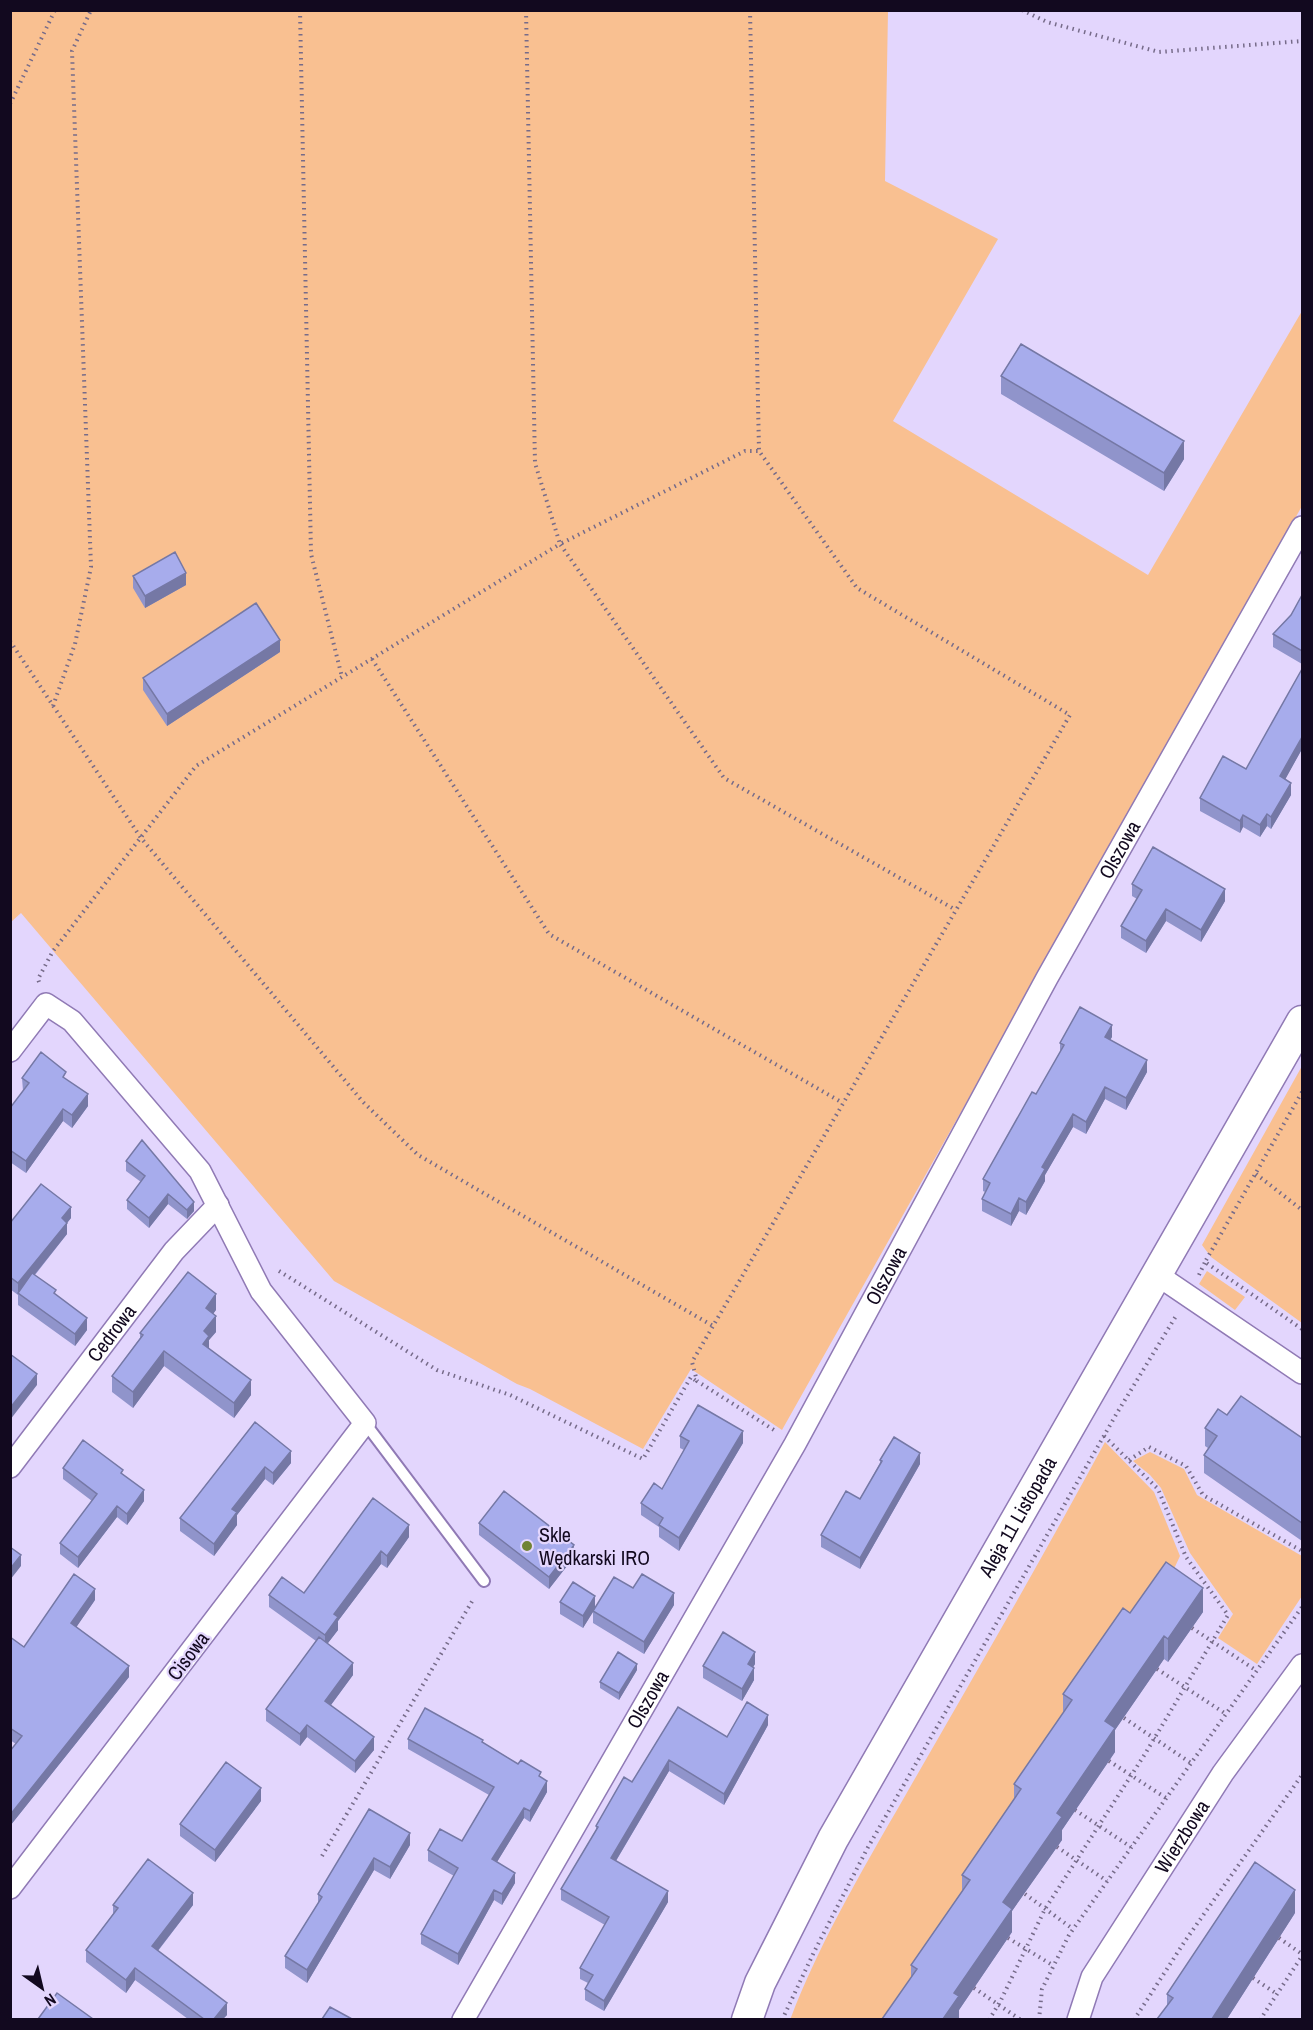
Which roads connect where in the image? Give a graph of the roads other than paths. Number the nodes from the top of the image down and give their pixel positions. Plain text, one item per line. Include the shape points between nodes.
1 (1302, 527) edge
2 (1302, 1021) edge
3 (10, 1051) edge
4 (218, 1205) junction
5 (1156, 1274) junction
6 (1302, 1373) edge
7 (364, 1423) junction
8 (10, 1467) edge
9 (484, 1581) road end
10 (1302, 1665) edge
11 (10, 1888) edge
12 (463, 2019) edge
13 (747, 2019) edge
14 (1078, 2019) edge

1 - 12 street, Olszowa via 1053,968 795,1444
2 - 5 street, Aleja 11 Listopada
3 - 4 street via 46,1004 72,1021 200,1171
4 - 7 street via 261,1291
4 - 8 street, Cedrowa via 174,1251
5 - 6 street
5 - 13 street, Aleja 11 Listopada via 833,1839 760,1983
7 - 9 lane
7 - 11 street, Cisowa
10 - 14 street, Wierzbowa via 1223,1773 1092,1977

